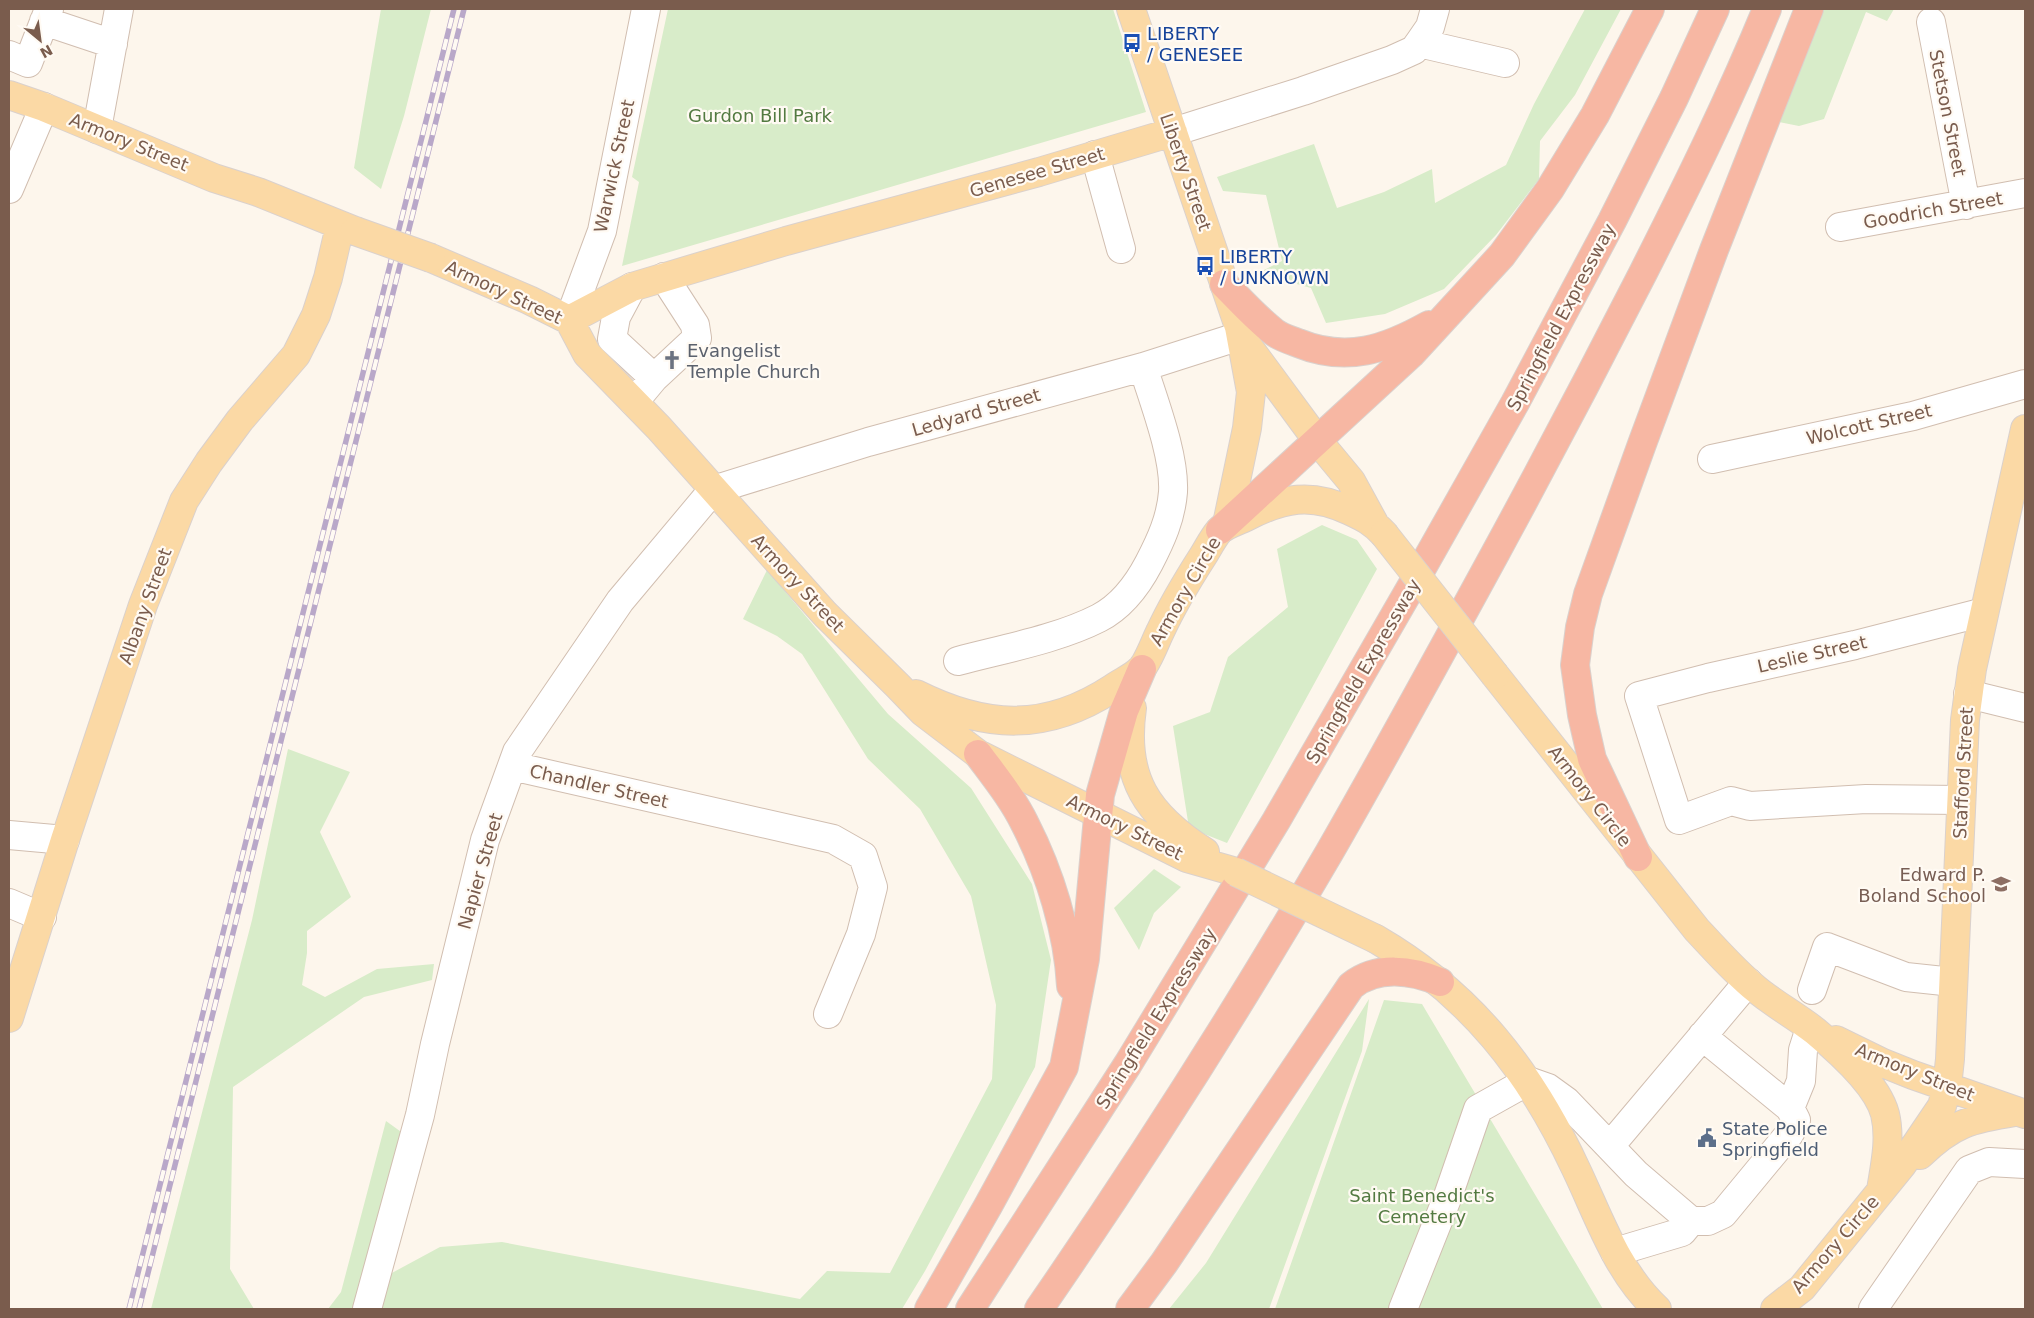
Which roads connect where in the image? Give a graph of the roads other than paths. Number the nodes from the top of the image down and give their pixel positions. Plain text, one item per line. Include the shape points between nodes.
1 (119, 9) edge
2 (646, 9) edge
3 (1131, 9) edge
4 (1435, 9) edge
5 (1650, 9) edge
6 (1715, 9) edge
7 (1767, 9) edge
8 (1809, 9) edge
9 (46, 15) edge
10 (74, 19) edge
11 (1931, 22) dead end
12 (113, 44) junction
13 (1419, 44) junction
14 (9, 55) edge
15 (1505, 63) dead end
16 (9, 95) edge
17 (44, 107) junction
18 (97, 129) junction
19 (1173, 132) junction
20 (1095, 155) junction
21 (9, 189) edge
22 (2025, 193) edge
23 (1966, 205) junction
24 (1840, 227) dead end
25 (347, 228) junction
26 (1121, 249) dead end
27 (664, 277) junction
28 (1224, 284) junction
29 (632, 287) junction
30 (1450, 313) junction
31 (569, 320) junction
32 (1240, 336) junction
33 (1143, 367) junction
34 (654, 378) junction
35 (2025, 384) edge
36 (634, 402) junction
37 (2025, 429) edge
38 (1317, 440) junction
39 (1712, 459) dead end
40 (713, 490) junction
41 (1223, 527) junction
42 (1379, 528) junction
43 (1984, 612) junction
44 (958, 661) dead end
45 (1139, 675) junction
46 (898, 686) junction
47 (1968, 694) junction
48 (2025, 708) edge
49 (978, 754) junction
50 (512, 766) junction
51 (1961, 800) junction
52 (1097, 814) junction
53 (9, 835) edge
54 (65, 840) junction
55 (1198, 855) junction
56 (1638, 857) junction
57 (9, 902) edge
58 (42, 917) junction
59 (1440, 982) junction
60 (1748, 982) junction
61 (1953, 982) junction
62 (1812, 990) dead end
63 (828, 1014) dead end
64 (9, 1018) edge
65 (1073, 1019) junction
66 (1812, 1029) junction
67 (1702, 1036) junction
68 (1528, 1081) junction
69 (1948, 1087) junction
70 (1790, 1108) junction
71 (2021, 1112) edge
72 (1610, 1146) junction
73 (2025, 1164) edge
74 (1898, 1170) junction
75 (1880, 1191) junction
76 (1691, 1221) junction
77 (1617, 1255) junction
78 (1795, 1298) edge
79 (367, 1309) edge
80 (929, 1309) edge
81 (970, 1309) edge
82 (1039, 1309) edge
83 (1130, 1309) edge
84 (1403, 1309) edge
85 (1633, 1309) edge
86 (1657, 1309) edge
87 (1775, 1309) edge
88 (1873, 1309) edge

1 - 12 street
2 - 31 street, Warwick Street via 602,232
3 - 19 main road, Liberty Street
4 - 13 street via 1430,28
5 - 30 highway via 1595,115 1550,189 1502,255
6 - 81 highway, Springfield Expressway via 1612,221 1414,582 1291,795 1128,1064
7 - 82 highway via 1746,62 1687,187 1624,311 1528,494 1362,795 1178,1100
8 - 56 highway via 1642,444 1588,594 1580,627 1575,665 1592,759
9 - 10 street
9 - 14 street via 28,63
10 - 12 street
11 - 23 street, Stetson Street
12 - 18 street
13 - 15 street
13 - 19 street, Genesee Street via 1414,50 1392,60
16 - 17 main road, Armory Street
17 - 18 main road, Armory Street
17 - 21 street
18 - 25 main road, Armory Street
19 - 20 main road, Genesee Street
19 - 28 main road, Liberty Street
20 - 26 street
20 - 27 main road, Genesee Street
22 - 23 street, Goodrich Street
23 - 24 street, Goodrich Street
25 - 31 main road, Armory Street, bridge via 431,258
25 - 54 main road, Albany Street via 316,315 296,355 240,420 184,501 143,605
27 - 29 main road, Genesee Street
27 - 34 street via 695,325 697,338
28 - 30 highway via 1275,333 1315,350 1355,354 1383,347
28 - 32 main road, Liberty Street
29 - 31 main road, Genesee Street
29 - 34 street via 616,317 612,339
30 - 38 highway via 1411,354
31 - 36 main road, Armory Street via 588,354
32 - 33 street, Ledyard Street
32 - 38 main road, Liberty Street
32 - 41 main road, Liberty Street via 1251,392 1247,428
33 - 40 street, Ledyard Street via 868,442
33 - 44 street via 1162,427 1173,490 1162,539 1144,573 1124,602 1100,617 1072,630
34 - 36 street
35 - 39 street, Wolcott Street via 1913,416
36 - 40 main road, Armory Street
37 - 43 main road, Stafford Street
38 - 41 highway
38 - 42 main road, Liberty Street via 1351,481
40 - 46 main road, Armory Street via 825,614
40 - 50 street, Napier Street via 620,601 517,752
41 - 42 main road, Armory Circle via 1274,504 1303,498 1335,505
41 - 45 main road, Armory Circle via 1186,583
42 - 56 main road, Armory Circle, bridge
43 - 47 main road, Stafford Street
43 - 51 street, Leslie Street via 1639,696 1679,820 1731,801 1750,806 1866,799
45 - 46 main road, Armory Street via 1075,708 1020,722 991,720 941,706
45 - 52 highway via 1124,711
45 - 55 main road, Armory Circle via 1130,726 1133,770 1144,795 1160,818
46 - 49 main road, Armory Street via 922,712
47 - 48 street
47 - 51 main road, Stafford Street
49 - 52 main road, Armory Street
49 - 65 highway via 1008,795 1043,864 1060,917 1070,965
50 - 63 street, Chandler Street via 833,839 863,856 873,887 861,934
50 - 79 street, Napier Street via 485,840 420,1115
51 - 61 main road, Stafford Street
52 - 55 main road, Armory Street via 1187,858
52 - 65 highway via 1085,959
53 - 54 street
54 - 58 main road, Albany Street
55 - 59 main road, Armory Street, bridge via 1376,938
56 - 60 main road, Armory Circle via 1697,930
57 - 58 street
58 - 64 main road, Albany Street
59 - 68 main road via 1488,1029
59 - 83 highway via 1412,973 1391,972 1365,977 1352,986
60 - 66 main road, Armory Circle
60 - 67 street
61 - 62 street via 1906,978 1826,947
61 - 69 main road, Stafford Street
65 - 80 highway via 1064,1067
66 - 69 main road, Armory Street via 1883,1063
66 - 70 street via 1803,1050 1801,1082
66 - 75 main road, Armory Circle via 1864,1079 1881,1103 1887,1147
67 - 70 street
67 - 72 street
68 - 72 street via 1548,1088 1566,1101
68 - 77 main road via 1562,1139
68 - 84 street via 1478,1109
69 - 71 main road, Armory Street
69 - 74 main road, Stafford Street via 1942,1106
70 - 76 street via 1796,1120 1790,1133 1723,1214 1708,1221
71 - 74 main road, Armory Street via 1964,1122
72 - 76 street via 1636,1174
73 - 88 street via 1990,1162 1969,1170
74 - 75 main road, Stafford Street
75 - 78 main road, Armory Circle
76 - 77 street via 1682,1232
77 - 85 main road
77 - 86 main road via 1635,1285
78 - 87 main road, Armory Circle

